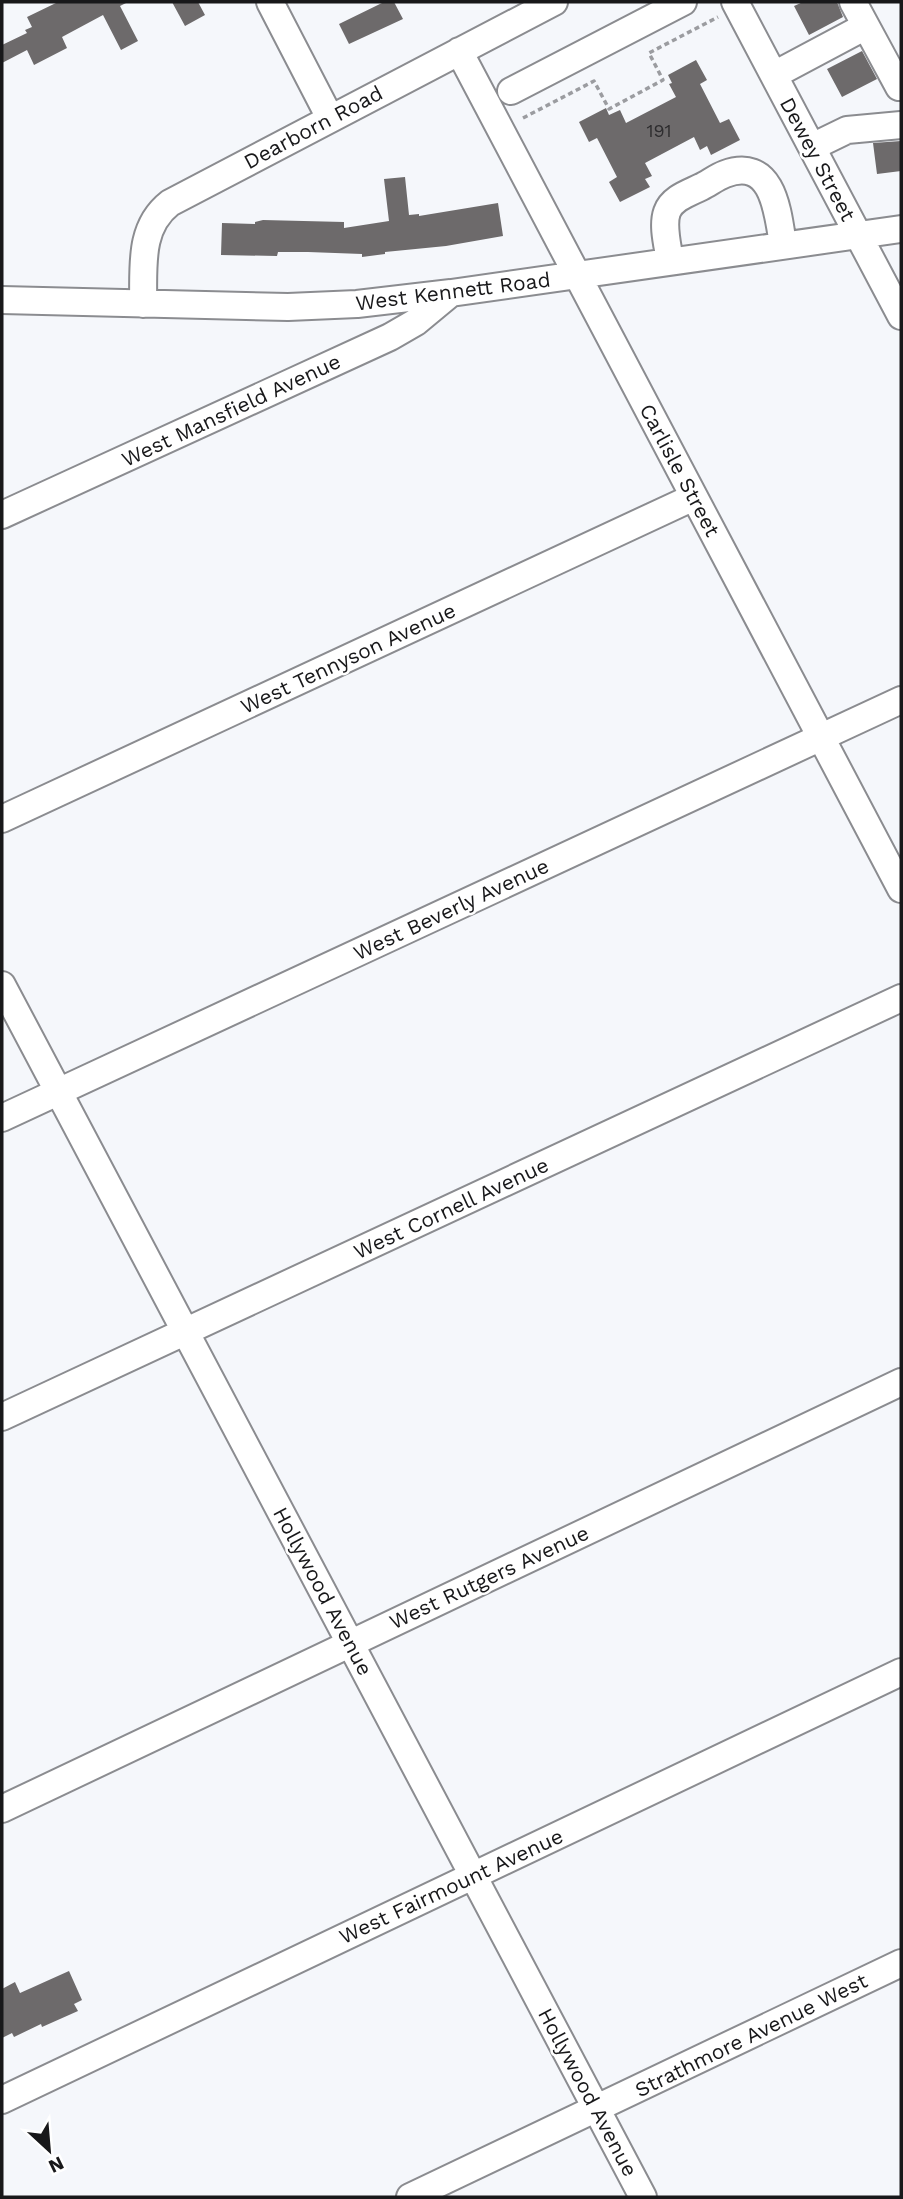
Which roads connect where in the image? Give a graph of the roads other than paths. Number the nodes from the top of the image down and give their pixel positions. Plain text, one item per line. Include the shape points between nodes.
1 (270, 2) edge
2 (554, 2) edge
3 (683, 2) edge
4 (853, 2) edge
5 (728, 9) edge
6 (866, 26) junction
7 (459, 51) junction
8 (774, 75) junction
9 (899, 87) dead end
10 (511, 90) dead end
11 (330, 118) junction
12 (901, 125) edge
13 (812, 147) junction
14 (901, 229) edge
15 (858, 235) junction
16 (783, 245) junction
17 (670, 261) junction
18 (577, 274) junction
19 (451, 293) junction
20 (2, 300) edge
21 (143, 303) junction
22 (901, 316) edge
23 (694, 497) junction
24 (2, 515) edge
25 (901, 700) edge
26 (821, 737) junction
27 (2, 819) edge
28 (901, 889) edge
29 (2, 985) edge
30 (901, 998) edge
31 (58, 1092) junction
32 (2, 1118) edge
33 (186, 1332) junction
34 (901, 1382) edge
35 (2, 1417) edge
36 (350, 1643) junction
37 (901, 1672) edge
38 (2, 1809) edge
39 (473, 1876) junction
40 (901, 1963) edge
41 (2, 2100) edge
42 (596, 2109) junction
43 (410, 2197) edge
44 (643, 2197) edge

1 - 11 street
2 - 7 street, Dearborn Road
3 - 10 street
4 - 6 street
5 - 8 street, Dewey Street
6 - 8 street
6 - 9 street
7 - 11 street, Dearborn Road
7 - 18 street, Carlisle Street
8 - 13 street, Dewey Street
11 - 21 street, Dearborn Road via 164,208 146,240
12 - 13 street via 847,130
13 - 15 street, Dewey Street
14 - 15 street, West Kennett Road
15 - 16 street, West Kennett Road
15 - 22 street, Dewey Street
16 - 17 street, West Kennett Road
16 - 17 street via 771,189 757,176 734,172 673,203 666,219
17 - 18 street, West Kennett Road
18 - 19 street, West Kennett Road
18 - 23 street, Carlisle Street
19 - 21 street, West Kennett Road via 323,306
19 - 24 street, West Mansfield Avenue via 390,337
20 - 21 street, West Kennett Road
23 - 26 street, Carlisle Street
23 - 27 street, West Tennyson Avenue
25 - 26 street, West Beverly Avenue
26 - 28 street, Carlisle Street
26 - 31 street, West Beverly Avenue
29 - 31 street, Hollywood Avenue
30 - 33 street, West Cornell Avenue
31 - 32 street, West Beverly Avenue
31 - 33 street, Hollywood Avenue
33 - 35 street, West Cornell Avenue
33 - 36 street, Hollywood Avenue
34 - 36 street, West Rutgers Avenue
36 - 38 street, West Rutgers Avenue
36 - 39 street, Hollywood Avenue
37 - 39 street, West Fairmount Avenue
39 - 41 street, West Fairmount Avenue
39 - 42 street, Hollywood Avenue
40 - 42 street, Strathmore Avenue West
42 - 43 street, Strathmore Avenue West
42 - 44 street, Hollywood Avenue

